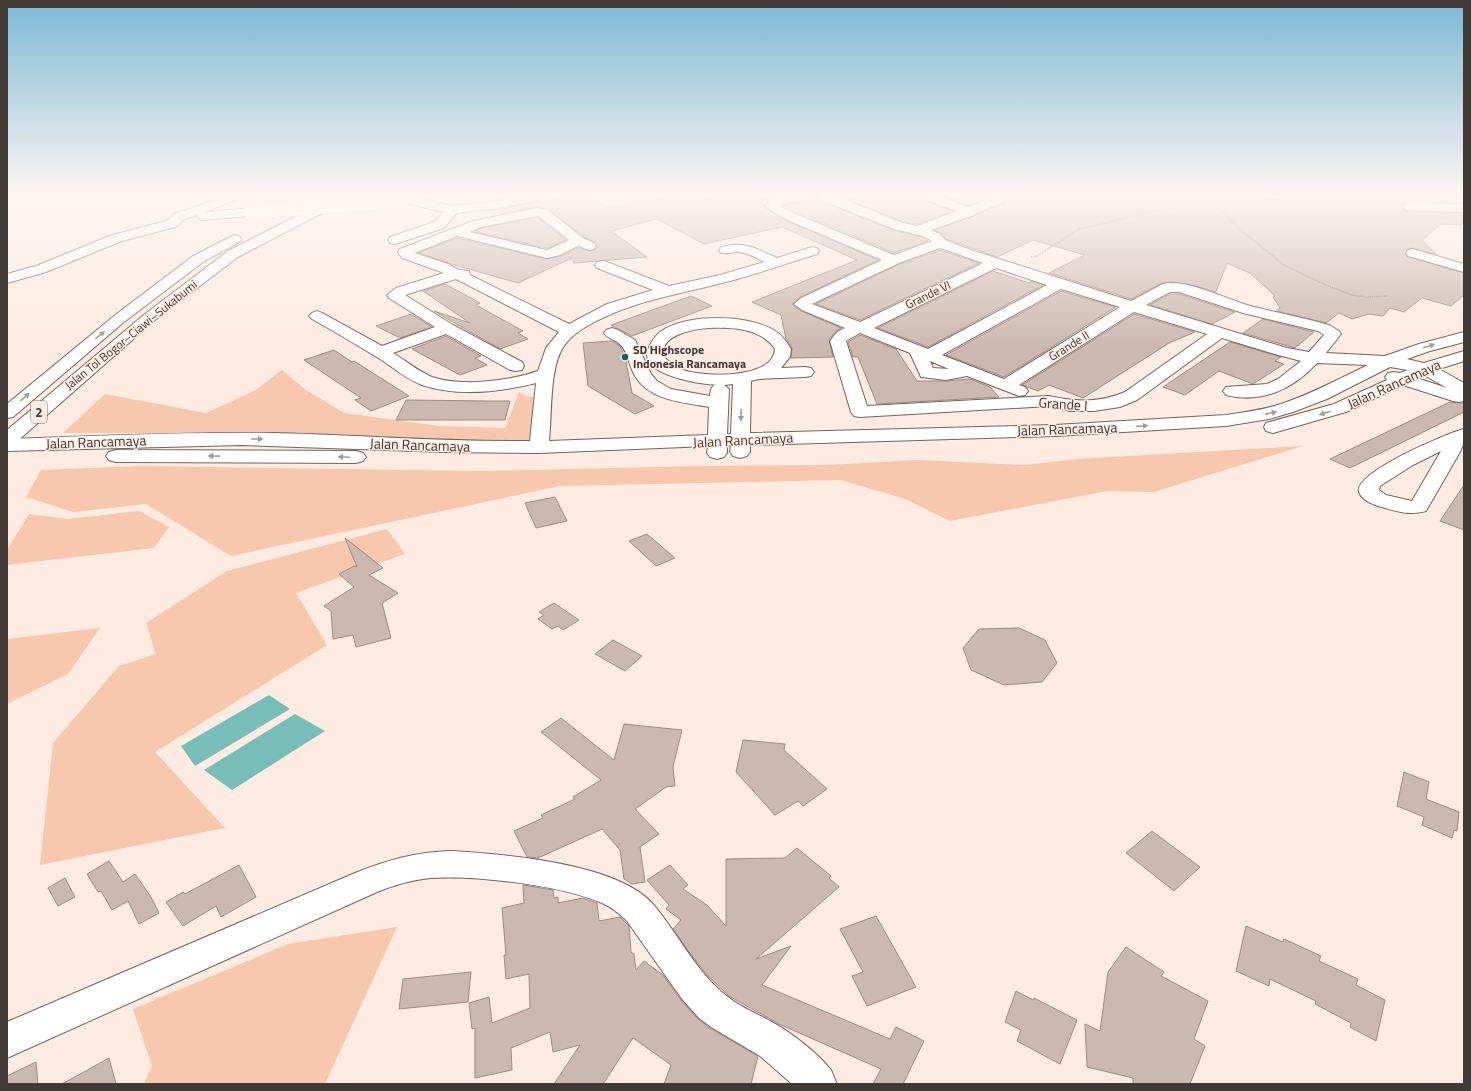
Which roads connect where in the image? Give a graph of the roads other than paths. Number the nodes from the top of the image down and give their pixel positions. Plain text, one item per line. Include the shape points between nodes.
1 (98, 246) edge
2 (222, 246) edge
3 (249, 246) edge
4 (420, 246) edge
5 (513, 246) edge
6 (577, 246) edge
7 (861, 246) edge
8 (912, 246) edge
9 (956, 246) edge
10 (726, 250) dead end
11 (812, 251) dead end
12 (1413, 253) dead end
13 (894, 260) junction
14 (774, 262) junction
15 (996, 262) junction
16 (602, 265) dead end
17 (1464, 268) edge
18 (457, 274) junction
19 (7, 279) edge
20 (1059, 284) junction
21 (668, 291) junction
22 (1133, 306) junction
23 (317, 316) dead end
24 (447, 328) junction
25 (861, 328) junction
26 (570, 331) junction
27 (612, 333) dead end
28 (1220, 333) junction
29 (1464, 337) edge
30 (381, 352) junction
31 (923, 352) junction
32 (1464, 356) edge
33 (1312, 358) junction
34 (1381, 365) junction
35 (516, 366) dead end
36 (1426, 369) junction
37 (805, 372) dead end
38 (546, 374) junction
39 (751, 376) junction
40 (721, 380) junction
41 (1401, 380) junction
42 (1006, 385) junction
43 (1464, 390) edge
44 (1232, 391) dead end
45 (1464, 398) edge
46 (1049, 402) junction
47 (718, 403) junction
48 (860, 412) joint
49 (7, 413) edge
50 (7, 440) edge
51 (7, 445) edge
52 (740, 446) junction
53 (539, 447) junction
54 (718, 447) junction
55 (7, 458) edge
56 (7, 1040) edge
57 (818, 1084) edge

1 - 19 main road via 41,269
49 -> 2 main road, Jalan Tol Bogor–Ciawi–Sukabumi / 2 via 119,319 198,259
3 - 50 main road, Jalan Tol Bogor–Ciawi–Sukabumi / 2 via 233,254 150,317
4 - 18 main road via 405,252
5 - 6 main road via 547,254
7 - 13 main road
8 - 13 main road
9 - 15 main road
10 - 14 main road via 742,247
11 - 14 main road
12 - 17 main road
13 - 25 main road via 803,302 804,306
14 - 21 main road via 727,277
15 - 20 main road
15 - 25 main road, Grande VI
16 - 21 main road
18 - 24 main road via 401,290 394,296
18 - 26 main road
20 - 22 main road
20 - 31 main road
21 - 26 main road via 602,311
22 - 28 main road
22 - 33 main road, Grande II via 1164,288 1176,287 1248,310 1318,327 1334,334
22 - 42 main road, Grande II
23 - 30 main road
24 - 30 main road
24 - 35 main road
25 - 31 main road
25 - 48 main road, Grande VI via 846,333 838,342
26 - 38 main road via 554,347
27 - 47 main road via 629,343 643,375 651,385 666,393
28 - 33 main road
28 - 46 main road, Grande I via 1122,401 1082,407
34 -> 29 main road, Jalan Rancamaya via 1419,348
30 - 38 main road via 415,375 437,384 511,384
31 - 42 main road via 924,368 927,373 946,375 969,371
32 - 36 main road, Jalan Rancamaya
33 - 34 main road via 1353,360
33 - 44 main road via 1286,383 1264,390
34 - 36 main road
34 - 41 main road
52 -> 34 main road, Jalan Rancamaya via 846,435 1084,430 1227,420 1290,408
36 - 41 main road, Jalan Rancamaya
36 - 43 main road
37 - 39 main road
38 - 53 main road
39 - 40 main road
39 - 40 main road via 773,366 781,358 783,349 774,336 754,327 717,322 698,324 667,335 658,343 655,352 658,361 668,369 702,379
39 -> 52 main road
40 - 47 main road
41 - 45 main road
41 -> 52 main road, Jalan Rancamaya via 1324,414 1282,425 1226,434 1094,442
42 - 46 main road
46 - 48 main road, Grande I
47 - 54 main road
51 -> 53 main road, Jalan Rancamaya via 267,439
52 - 54 main road, Jalan Rancamaya
53 - 54 main road, Jalan Rancamaya
54 -> 55 main road, Jalan Rancamaya via 606,458
56 - 57 main road via 383,876 411,868 451,865 556,876 600,888 624,898 640,913 691,983 713,1008 780,1048

